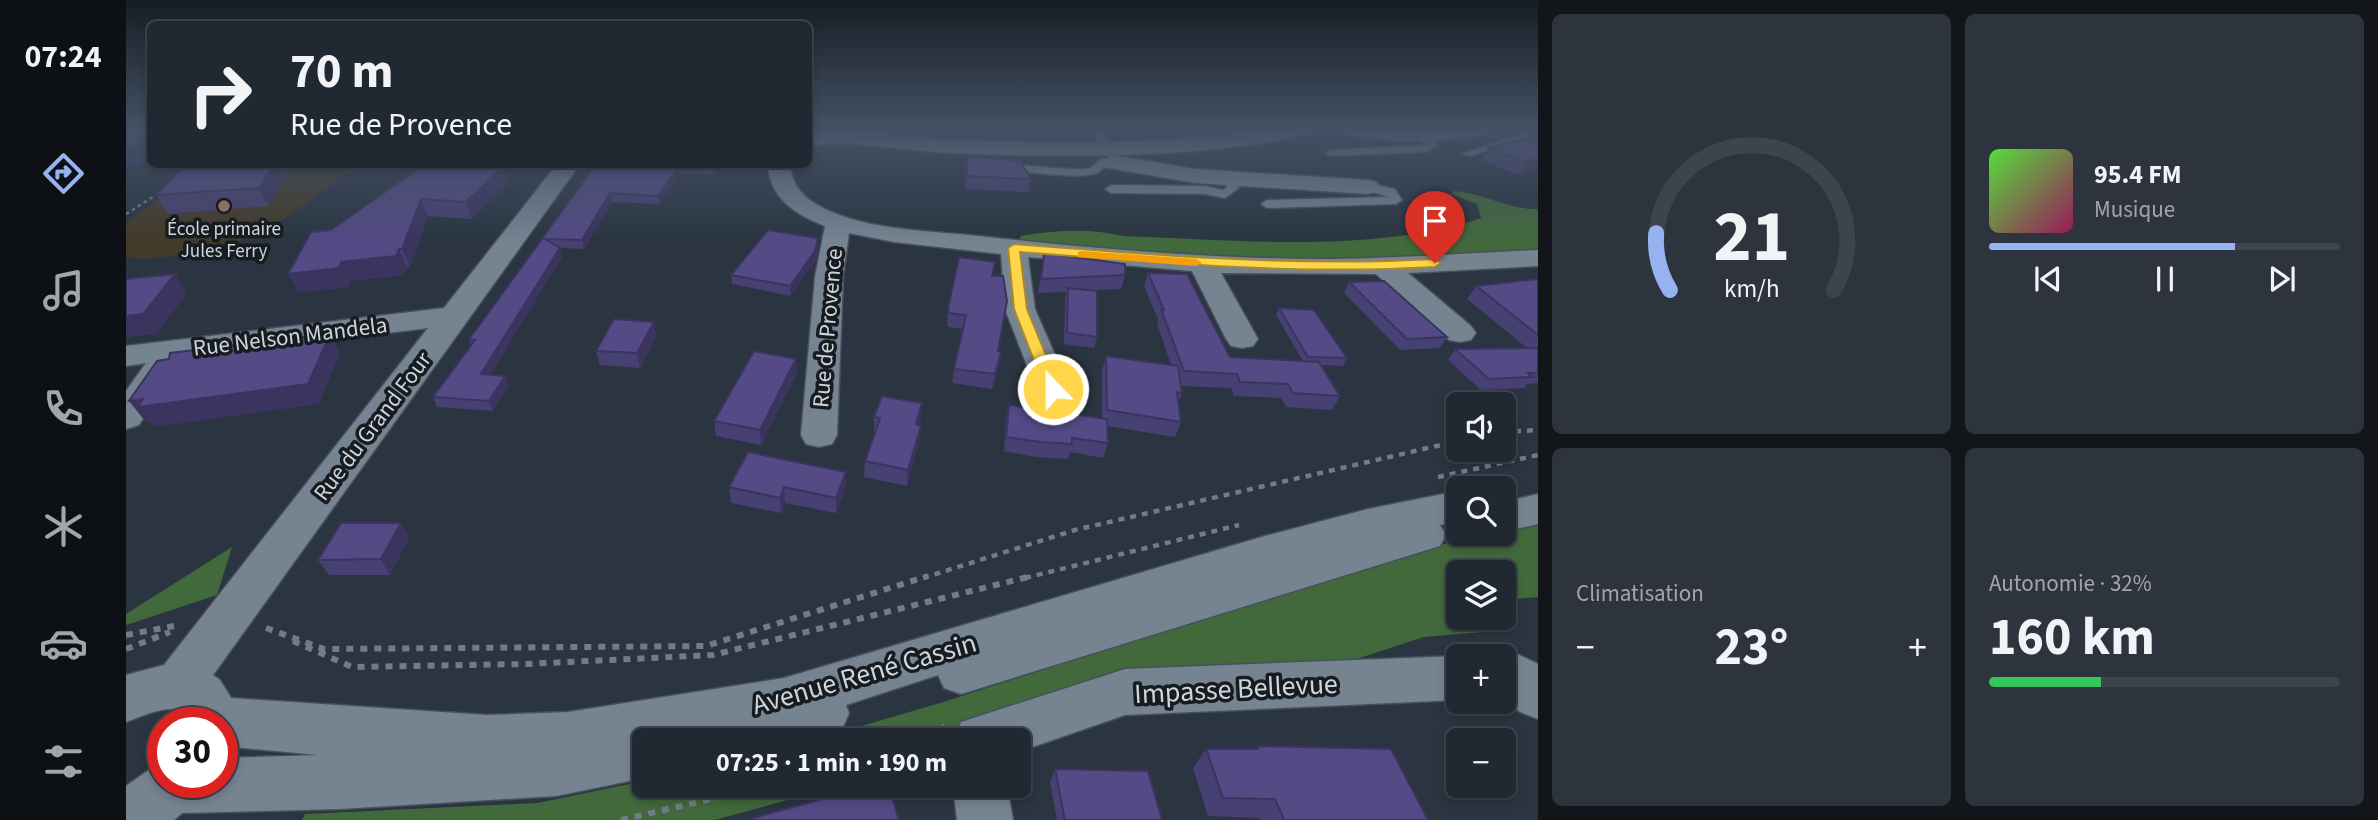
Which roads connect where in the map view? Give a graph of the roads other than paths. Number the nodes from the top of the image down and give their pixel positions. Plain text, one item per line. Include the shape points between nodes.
1 (989, 166) edge
2 (1096, 166) edge
3 (1178, 166) edge
4 (566, 168) edge
5 (779, 168) edge
6 (1229, 179) junction
7 (1368, 187) joint
8 (1111, 189) dead end
9 (1267, 204) dead end
10 (838, 222) junction
11 (1014, 248) junction
12 (1538, 258) edge
13 (1202, 263) junction
14 (1383, 266) junction
15 (455, 316) junction
16 (1460, 333) dead end
17 (1242, 339) dead end
18 (171, 351) junction
19 (126, 356) edge
20 (1053, 389) dead end
21 (126, 417) edge
22 (819, 435) dead end
23 (1538, 490) edge
24 (1445, 492) edge
25 (1516, 494) edge
26 (1538, 509) edge
27 (1516, 514) edge
28 (1446, 530) edge
29 (1516, 676) edge
30 (1446, 679) edge
31 (176, 687) junction
32 (1538, 696) edge
33 (126, 699) edge
34 (210, 707) edge
35 (238, 724) edge
36 (773, 728) edge
37 (1016, 728) edge
38 (632, 754) edge
39 (238, 783) edge
40 (158, 798) edge
41 (982, 798) edge
42 (126, 815) edge
43 (985, 820) edge

1 - 2 lane via 1079,174
3 - 6 street
4 - 15 street, Rue du Grand Four
5 - 10 street, Rue de Provence via 784,192
6 - 7 street
6 - 8 lane via 1233,188 1225,194
7 - 9 lane via 1391,192 1396,200
10 - 11 street, Rue de Provence
10 - 22 street, Rue de Provence via 829,276
11 - 13 street, Rue de Provence
11 - 20 street via 1020,309
12 - 14 street, Rue de Provence
13 - 14 street, Rue de Provence
13 - 17 street
14 - 16 street
15 - 18 street, Rue Nelson Mandela
15 - 31 street, Rue du Grand Four
18 - 19 street, Rue Nelson Mandela
18 - 21 street
23 - 25 street
24 - 35 street, Avenue René Cassin via 1368,525 783,701 568,737 487,740
26 - 27 street
28 - 36 street, Avenue René Cassin
29 - 32 street
30 - 37 street, Impasse Bellevue via 1125,692
31 - 33 street via 160,687
31 - 34 street via 199,692
38 - 39 street via 556,769
40 - 42 street
41 - 43 street

